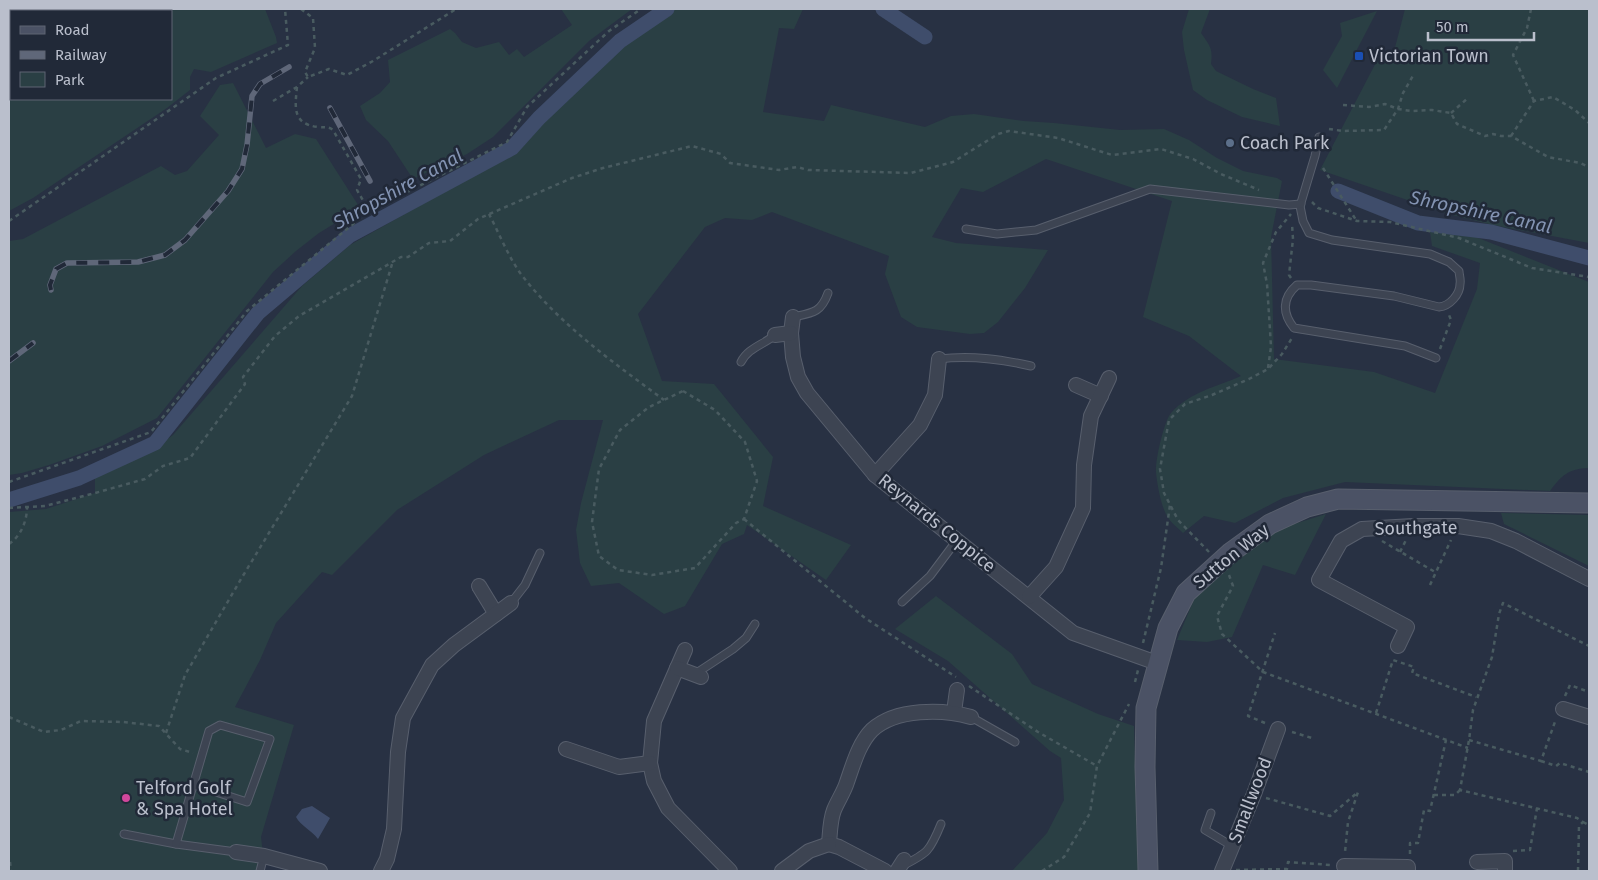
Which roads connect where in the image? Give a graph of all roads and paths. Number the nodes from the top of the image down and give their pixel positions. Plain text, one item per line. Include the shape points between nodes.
1 (285, 9) edge
2 (301, 9) edge
3 (456, 9) edge
4 (641, 9) edge
5 (1531, 9) edge
6 (1414, 74) dead end
7 (308, 77) junction
8 (297, 87) junction
9 (1468, 98) dead end
10 (273, 101) dead end
11 (1534, 101) junction
12 (1343, 105) dead end
13 (1398, 109) junction
14 (1451, 113) junction
15 (1589, 123) edge
16 (1329, 130) dead end
17 (1511, 136) junction
18 (1319, 138) dead end
19 (1315, 156) junction
20 (1589, 167) edge
21 (1260, 190) dead end
22 (1301, 204) junction
23 (369, 211) junction
24 (489, 214) junction
25 (9, 221) edge
26 (1357, 222) junction
27 (966, 229) dead end
28 (1293, 239) dead end
29 (394, 261) junction
30 (1289, 274) dead end
31 (1589, 277) edge
32 (828, 293) dead end
33 (793, 317) joint
34 (1451, 320) dead end
35 (1298, 329) junction
36 (791, 333) junction
37 (775, 335) joint
38 (1437, 356) joint
39 (939, 359) joint
40 (740, 362) dead end
41 (1031, 366) dead end
42 (1268, 369) junction
43 (1109, 378) dead end
44 (1076, 386) dead end
45 (1101, 396) junction
46 (664, 400) junction
47 (875, 475) junction
48 (9, 482) edge
49 (1589, 503) edge
50 (1170, 505) junction
51 (27, 507) junction
52 (9, 508) edge
53 (744, 518) junction
54 (1458, 526) junction
55 (1362, 529) junction
56 (957, 540) junction
57 (9, 544) edge
58 (540, 553) dead end
59 (1210, 554) dead end
60 (1227, 572) dead end
61 (1435, 572) junction
62 (1589, 580) edge
63 (1430, 585) dead end
64 (479, 586) dead end
65 (1029, 597) junction
66 (902, 602) dead end
67 (511, 604) joint
68 (496, 614) junction
69 (756, 624) dead end
70 (1275, 633) dead end
71 (1398, 646) dead end
72 (1589, 646) edge
73 (685, 650) dead end
74 (1149, 660) junction
75 (678, 668) junction
76 (1263, 672) junction
77 (698, 675) joint
78 (962, 685) junction
79 (1133, 688) dead end
80 (1589, 692) edge
81 (1476, 697) junction
82 (1130, 698) dead end
83 (1561, 708) junction
84 (954, 712) junction
85 (1376, 713) junction
86 (972, 716) joint
87 (9, 717) edge
88 (1589, 718) edge
89 (1278, 729) junction
90 (166, 733) junction
91 (1312, 738) dead end
92 (1446, 740) junction
93 (1469, 740) junction
94 (1015, 742) dead end
95 (1468, 748) junction
96 (566, 749) dead end
97 (202, 756) junction
98 (1540, 761) junction
99 (650, 763) junction
100 (1097, 766) junction
101 (1589, 772) edge
102 (194, 785) junction
103 (1460, 790) junction
104 (1254, 794) junction
105 (1433, 795) junction
106 (1537, 808) junction
107 (1211, 813) dead end
108 (1583, 822) junction
109 (942, 824) dead end
110 (1589, 825) edge
111 (124, 834) dead end
112 (176, 844) junction
113 (829, 844) junction
114 (1232, 846) junction
115 (236, 852) joint
116 (264, 856) junction
117 (10, 862) dead end
118 (1477, 862) dead end
119 (900, 866) edge
120 (1344, 866) junction
121 (1505, 866) edge
122 (1408, 869) edge
123 (1222, 870) edge
124 (1287, 870) edge
125 (11, 871) edge
126 (260, 871) edge
127 (320, 871) edge
128 (381, 871) edge
129 (730, 871) edge
130 (782, 871) edge
131 (885, 871) edge
132 (1042, 871) edge
133 (1148, 871) edge
134 (1578, 871) edge

1 - 25 path via 288,45 216,78
2 - 7 path via 312,18 315,48 305,72
3 - 7 path via 347,75 329,69
4 - 23 path via 609,31 527,107 507,142
5 - 11 path via 1528,28 1513,55
6 - 13 path
7 - 8 path
8 - 10 path
8 - 23 path via 297,115 303,123 333,130 361,179 357,190
9 - 14 path
11 - 15 path via 1553,97
11 - 17 path
12 - 13 path via 1360,108 1384,104
13 - 14 path
13 - 16 path via 1384,130
14 - 17 path via 1458,124 1485,136
17 - 20 path via 1548,157
18 - 19 lane
19 - 22 lane
19 - 26 path
21 - 24 path via 1193,159 1161,149 1112,155 1058,138 1009,131 998,134 952,162 912,173 797,167 779,170 730,163 721,154 692,146 572,178
22 - 26 path via 1309,199 1318,208
22 - 27 lane via 1150,189 1036,230 997,234
22 - 35 lane via 1303,221 1310,233 1332,240 1430,254 1449,262 1459,271 1460,285 1452,302 1440,307 1394,296 1297,285 1289,292 1285,306 1287,319
22 - 42 path via 1294,208 1276,232 1263,264 1270,339
23 - 48 path via 247,311 150,432
24 - 29 path via 450,241 430,243 408,257
24 - 46 path via 523,277 573,330
26 - 31 path via 1390,222 1459,238 1532,268
28 - 30 path
29 - 51 path via 299,316 275,336 243,378 245,384 190,458 163,466 145,479 45,506
29 - 90 path via 352,396 185,675
32 - 33 lane via 819,310
33 - 36 street, Reynards Coppice
34 - 38 path
35 - 38 lane via 1406,346
35 - 42 path
36 - 37 street
36 - 47 street, Reynards Coppice via 798,377
37 - 40 lane via 749,350
39 - 41 lane via 985,357
39 - 47 street via 935,395 920,425
42 - 50 path via 1185,404 1168,420 1160,469 1164,493
43 - 45 street
44 - 45 street
45 - 65 street via 1091,416 1084,465 1083,508 1056,567
46 - 53 path via 683,392 715,410 745,442 757,482
46 - 53 path via 649,407 620,430 600,469 592,522 599,556 618,570 652,575 695,568
47 - 56 street, Reynards Coppice
49 - 74 street, Sutton Way via 1338,499 1307,507 1270,524 1230,553 1186,593
50 - 59 path via 1178,520
50 - 74 path via 1161,568 1144,634
51 - 52 path
51 - 57 path via 22,530
53 - 78 path via 865,618
54 - 55 street, Southgate
54 - 61 path
54 - 62 street, Southgate via 1491,531 1516,541
55 - 61 path
55 - 71 street, Southgate via 1341,541 1319,580 1407,627
56 - 65 street, Reynards Coppice
56 - 66 lane via 930,576
58 - 67 lane via 525,585
60 - 76 path via 1233,586 1218,616 1222,634
61 - 63 path
64 - 68 street
65 - 74 street, Reynards Coppice via 1073,633
67 - 68 street
68 - 128 street via 432,665 403,718 394,829
69 - 77 lane via 746,638
70 - 76 path
72 - 81 path via 1503,603 1492,657
73 - 75 street
74 - 79 path
74 - 133 street, Sutton Way via 1144,767
75 - 77 street
75 - 99 street via 654,721
76 - 85 path
76 - 89 path via 1248,716
78 - 84 street
78 - 100 path
80 - 83 path via 1570,685
81 - 85 path via 1412,673 1414,667 1393,660
81 - 93 path
82 - 100 path
83 - 88 street
83 - 98 path
84 - 86 street
84 - 113 street via 900,716 872,730 852,765 847,784 833,811
85 - 92 path
86 - 94 lane
87 - 90 path via 44,732 61,730 81,721 159,726
89 - 91 path
89 - 104 street, Smallwood
90 - 97 path via 180,749
92 - 95 path
92 - 105 path
93 - 95 path
93 - 98 path
95 - 103 path
96 - 99 street via 619,767
97 - 102 lane
97 - 102 lane via 209,731 220,725 270,739 247,802
98 - 101 path
99 - 129 street via 654,781 668,808
100 - 132 path via 1090,812 1064,857
102 - 112 lane
103 - 105 path via 1456,795
103 - 106 path
104 - 114 street, Smallwood
104 - 120 path via 1330,816 1358,792 1348,822
105 - 122 path via 1430,811 1424,810 1418,843 1410,843
106 - 108 path
106 - 121 path via 1530,850 1506,851
107 - 114 lane via 1205,830
108 - 110 path
108 - 134 path via 1579,826
109 - 119 lane via 933,845 921,856
111 - 112 lane
112 - 115 lane
113 - 130 street via 809,851
113 - 131 street
114 - 123 street, Smallwood
115 - 116 street
116 - 126 lane
116 - 127 street
117 - 125 path
118 - 121 street
120 - 122 street
120 - 124 path via 1288,862
123 - 124 path

